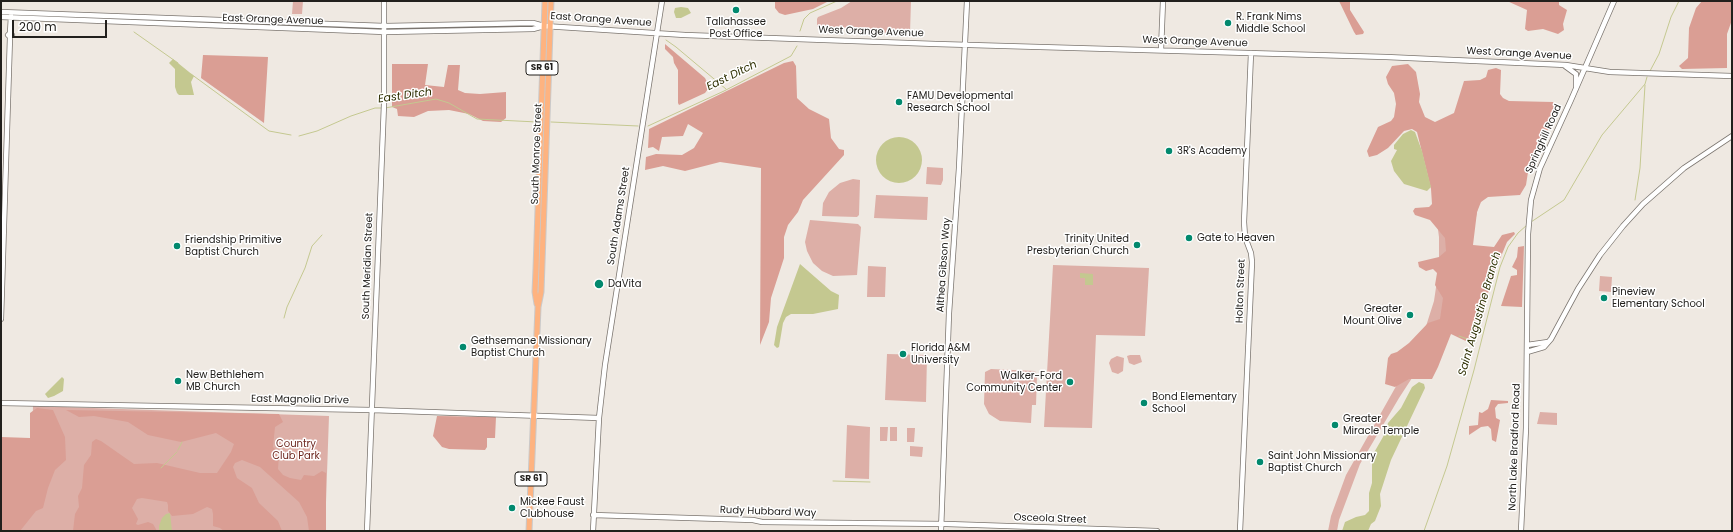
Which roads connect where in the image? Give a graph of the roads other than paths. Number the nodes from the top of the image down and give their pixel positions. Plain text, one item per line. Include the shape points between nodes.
1 (384, 1) edge
2 (545, 1) edge
3 (551, 1) edge
4 (662, 1) edge
5 (967, 1) edge
6 (1164, 1) edge
7 (1614, 1) edge
8 (1, 12) edge
9 (11, 12) junction
10 (1, 18) edge
11 (11, 18) junction
12 (544, 26) junction
13 (550, 26) junction
14 (385, 29) junction
15 (657, 33) junction
16 (965, 44) junction
17 (1161, 50) junction
18 (1251, 53) junction
19 (1559, 64) junction
20 (1585, 68) junction
21 (1732, 76) edge
22 (542, 85) junction
23 (548, 90) junction
24 (1576, 91) junction
25 (1732, 136) edge
26 (539, 155) junction
27 (546, 155) junction
28 (538, 307) junction
29 (1, 319) edge
30 (1548, 342) junction
31 (1527, 345) junction
32 (1527, 352) junction
33 (1527, 364) joint
34 (1, 403) edge
35 (372, 410) junction
36 (534, 417) junction
37 (599, 418) junction
38 (594, 515) junction
39 (942, 525) junction
40 (367, 531) edge
41 (529, 531) edge
42 (593, 531) edge
43 (942, 531) edge
44 (1157, 531) edge
45 (1240, 531) edge
46 (1521, 531) edge

1 - 14 street, South Meridian Street
2 - 12 main road, South Monroe Street / SR 61
3 - 13 main road, South Monroe Street / SR 61
4 - 15 street, South Adams Street
5 - 16 street, Althea Gibson Way
6 - 17 street
7 - 20 street, Springhill Road
8 - 9 street, East Orange Avenue
9 - 11 street
9 - 14 street, East Orange Avenue
10 - 11 street, East Orange Avenue
11 - 14 street, East Orange Avenue
11 - 29 street
12 - 13 street, East Orange Avenue
12 - 14 street, East Orange Avenue via 533,29
12 - 22 main road, South Monroe Street / SR 61
13 - 15 street, East Orange Avenue
13 - 23 main road, South Monroe Street / SR 61
14 - 35 street, South Meridian Street via 384,117
15 - 16 street, West Orange Avenue
15 - 37 street, South Adams Street
16 - 17 street, West Orange Avenue
16 - 39 street, Althea Gibson Way via 950,308
17 - 18 street, West Orange Avenue
18 - 19 street, West Orange Avenue
18 - 45 street, Holton Street via 1244,222 1252,262
19 - 20 street, West Orange Avenue
19 - 24 street via 1570,68 1576,74
20 - 21 street, West Orange Avenue via 1604,72
20 - 24 street, Springhill Road
22 - 23 main road
22 - 26 main road, South Monroe Street / SR 61
23 - 27 main road, South Monroe Street / SR 61
24 - 31 street, Springhill Road via 1540,168 1529,212
25 - 30 street via 1684,168 1633,215 1609,242
26 - 27 main road
26 - 28 main road, South Monroe Street / SR 61 via 535,292
27 - 28 main road, South Monroe Street / SR 61 via 541,292
28 - 36 main road, South Monroe Street / SR 61
30 - 31 street
30 - 32 street via 1544,347
31 - 32 street, Springhill Road
32 - 33 street, Springhill Road
33 - 46 street, North Lake Bradford Road
34 - 35 street, East Magnolia Drive
35 - 36 street, East Magnolia Drive
35 - 40 street, South Meridian Street
36 - 37 street, East Magnolia Drive
36 - 41 main road, South Monroe Street / SR 61
37 - 38 street, South Adams Street
38 - 39 street, Rudy Hubbard Way via 762,522
38 - 42 street, South Adams Street
39 - 43 street, Althea Gibson Way
39 - 44 street, Osceola Street

